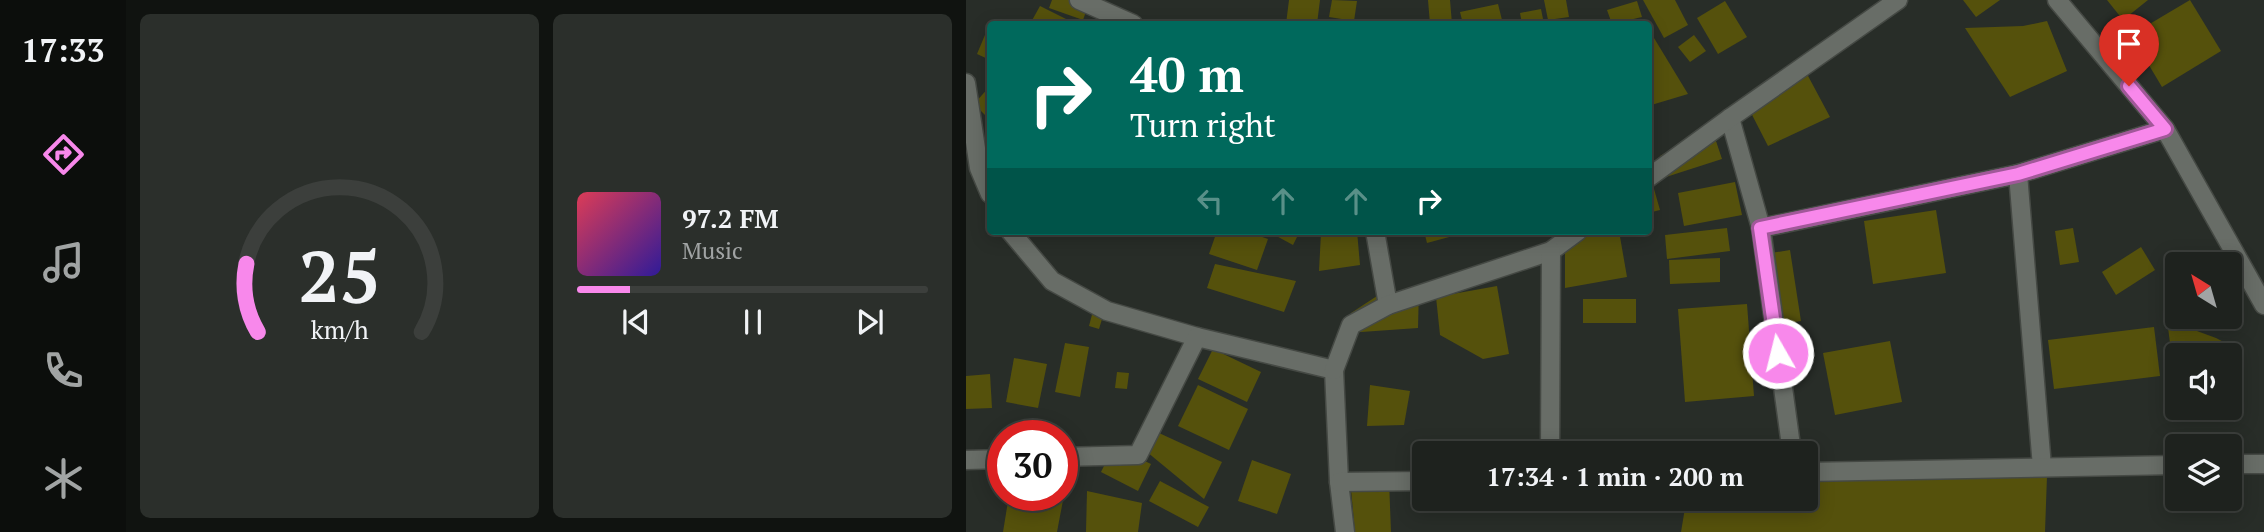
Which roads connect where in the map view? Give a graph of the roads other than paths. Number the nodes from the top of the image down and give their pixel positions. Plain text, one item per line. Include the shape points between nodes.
1 (1079, 0) edge
2 (1898, 0) edge
3 (2057, 0) edge
4 (1126, 21) edge
5 (966, 83) edge
6 (1730, 118) junction
7 (2165, 129) junction
8 (2018, 174) junction
9 (1652, 175) edge
10 (987, 187) edge
11 (1760, 228) junction
12 (1013, 235) edge
13 (1375, 235) edge
14 (1573, 235) edge
15 (1551, 251) junction
16 (1388, 305) junction
17 (2264, 305) edge
18 (1197, 337) junction
19 (1334, 370) junction
20 (1550, 441) edge
21 (1790, 441) edge
22 (1078, 457) edge
23 (987, 459) edge
24 (966, 460) edge
25 (2242, 464) edge
26 (2264, 464) edge
27 (2165, 465) edge
28 (2042, 467) junction
29 (1818, 472) edge
30 (1412, 481) edge
31 (1339, 482) junction
32 (1345, 532) edge

1 - 4 street
2 - 6 street
3 - 7 street
5 - 10 street via 979,168
6 - 9 street
6 - 11 street
7 - 8 street
7 - 17 street
8 - 11 street
8 - 28 street
11 - 21 street
12 - 18 street via 1052,281 1107,311
13 - 16 street
14 - 15 street
15 - 16 street
15 - 20 street
16 - 19 street via 1351,325
18 - 19 street
18 - 22 street via 1138,455
19 - 31 street
23 - 24 street
25 - 26 street
27 - 28 street
28 - 29 street
30 - 31 street
31 - 32 street

